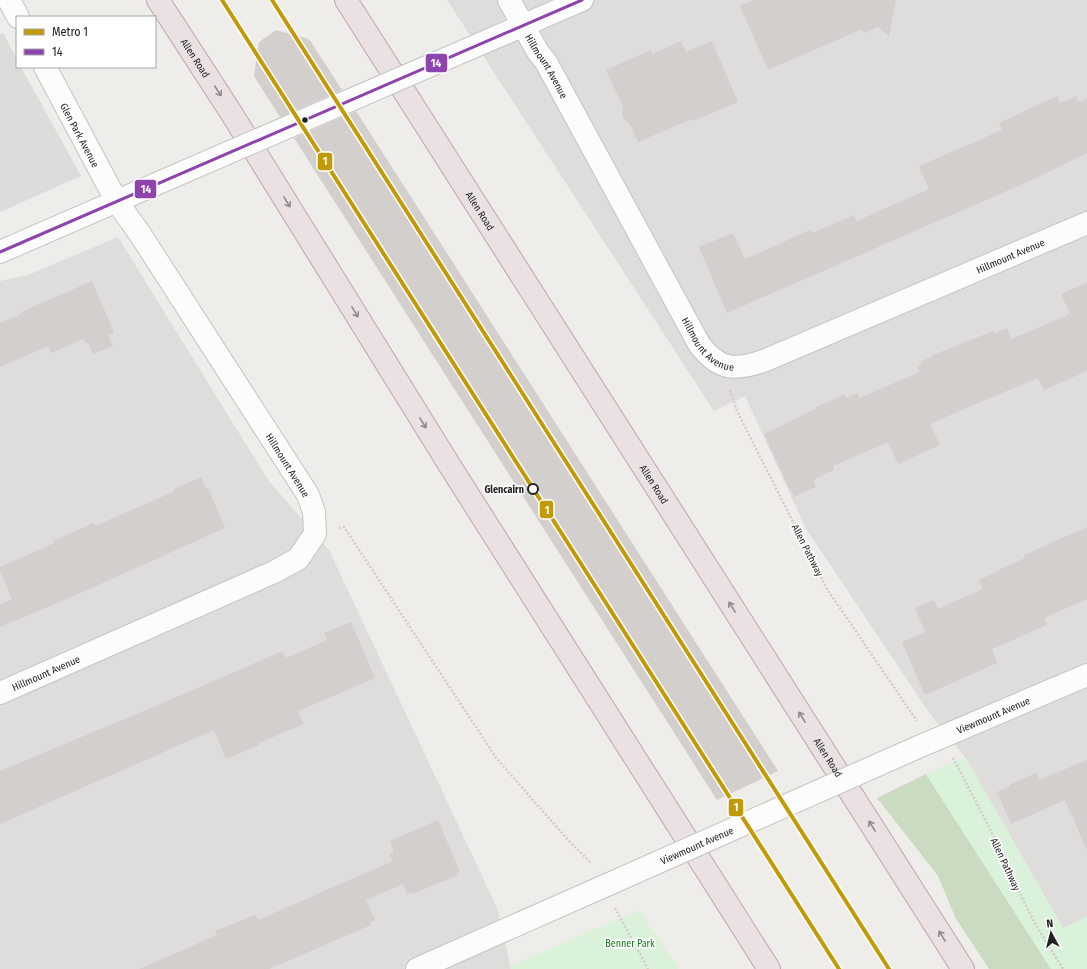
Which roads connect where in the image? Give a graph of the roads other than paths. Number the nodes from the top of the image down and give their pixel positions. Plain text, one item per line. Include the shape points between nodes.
1 (9, 0) edge
2 (158, 0) edge
3 (346, 0) edge
4 (510, 0) edge
5 (582, 0) edge
6 (17, 16) edge
7 (523, 25) junction
8 (46, 68) edge
9 (117, 202) junction
10 (1087, 223) edge
11 (0, 252) edge
12 (1087, 675) edge
13 (0, 694) edge
14 (417, 969) edge
15 (769, 969) edge
16 (963, 969) edge

1 - 6 street
2 -> 15 highway, Allen Road
16 -> 3 highway, Allen Road
4 - 7 street
5 - 7 street
7 - 9 street, bridge
7 - 10 street, Hillmount Avenue via 546,62 699,344 706,354 726,366 740,367 766,360
8 - 9 street, Glen Park Avenue
9 - 11 street
9 - 13 street, Hillmount Avenue via 308,495 314,512 315,534 298,559 274,572
12 - 14 street, Viewmount Avenue, bridge

